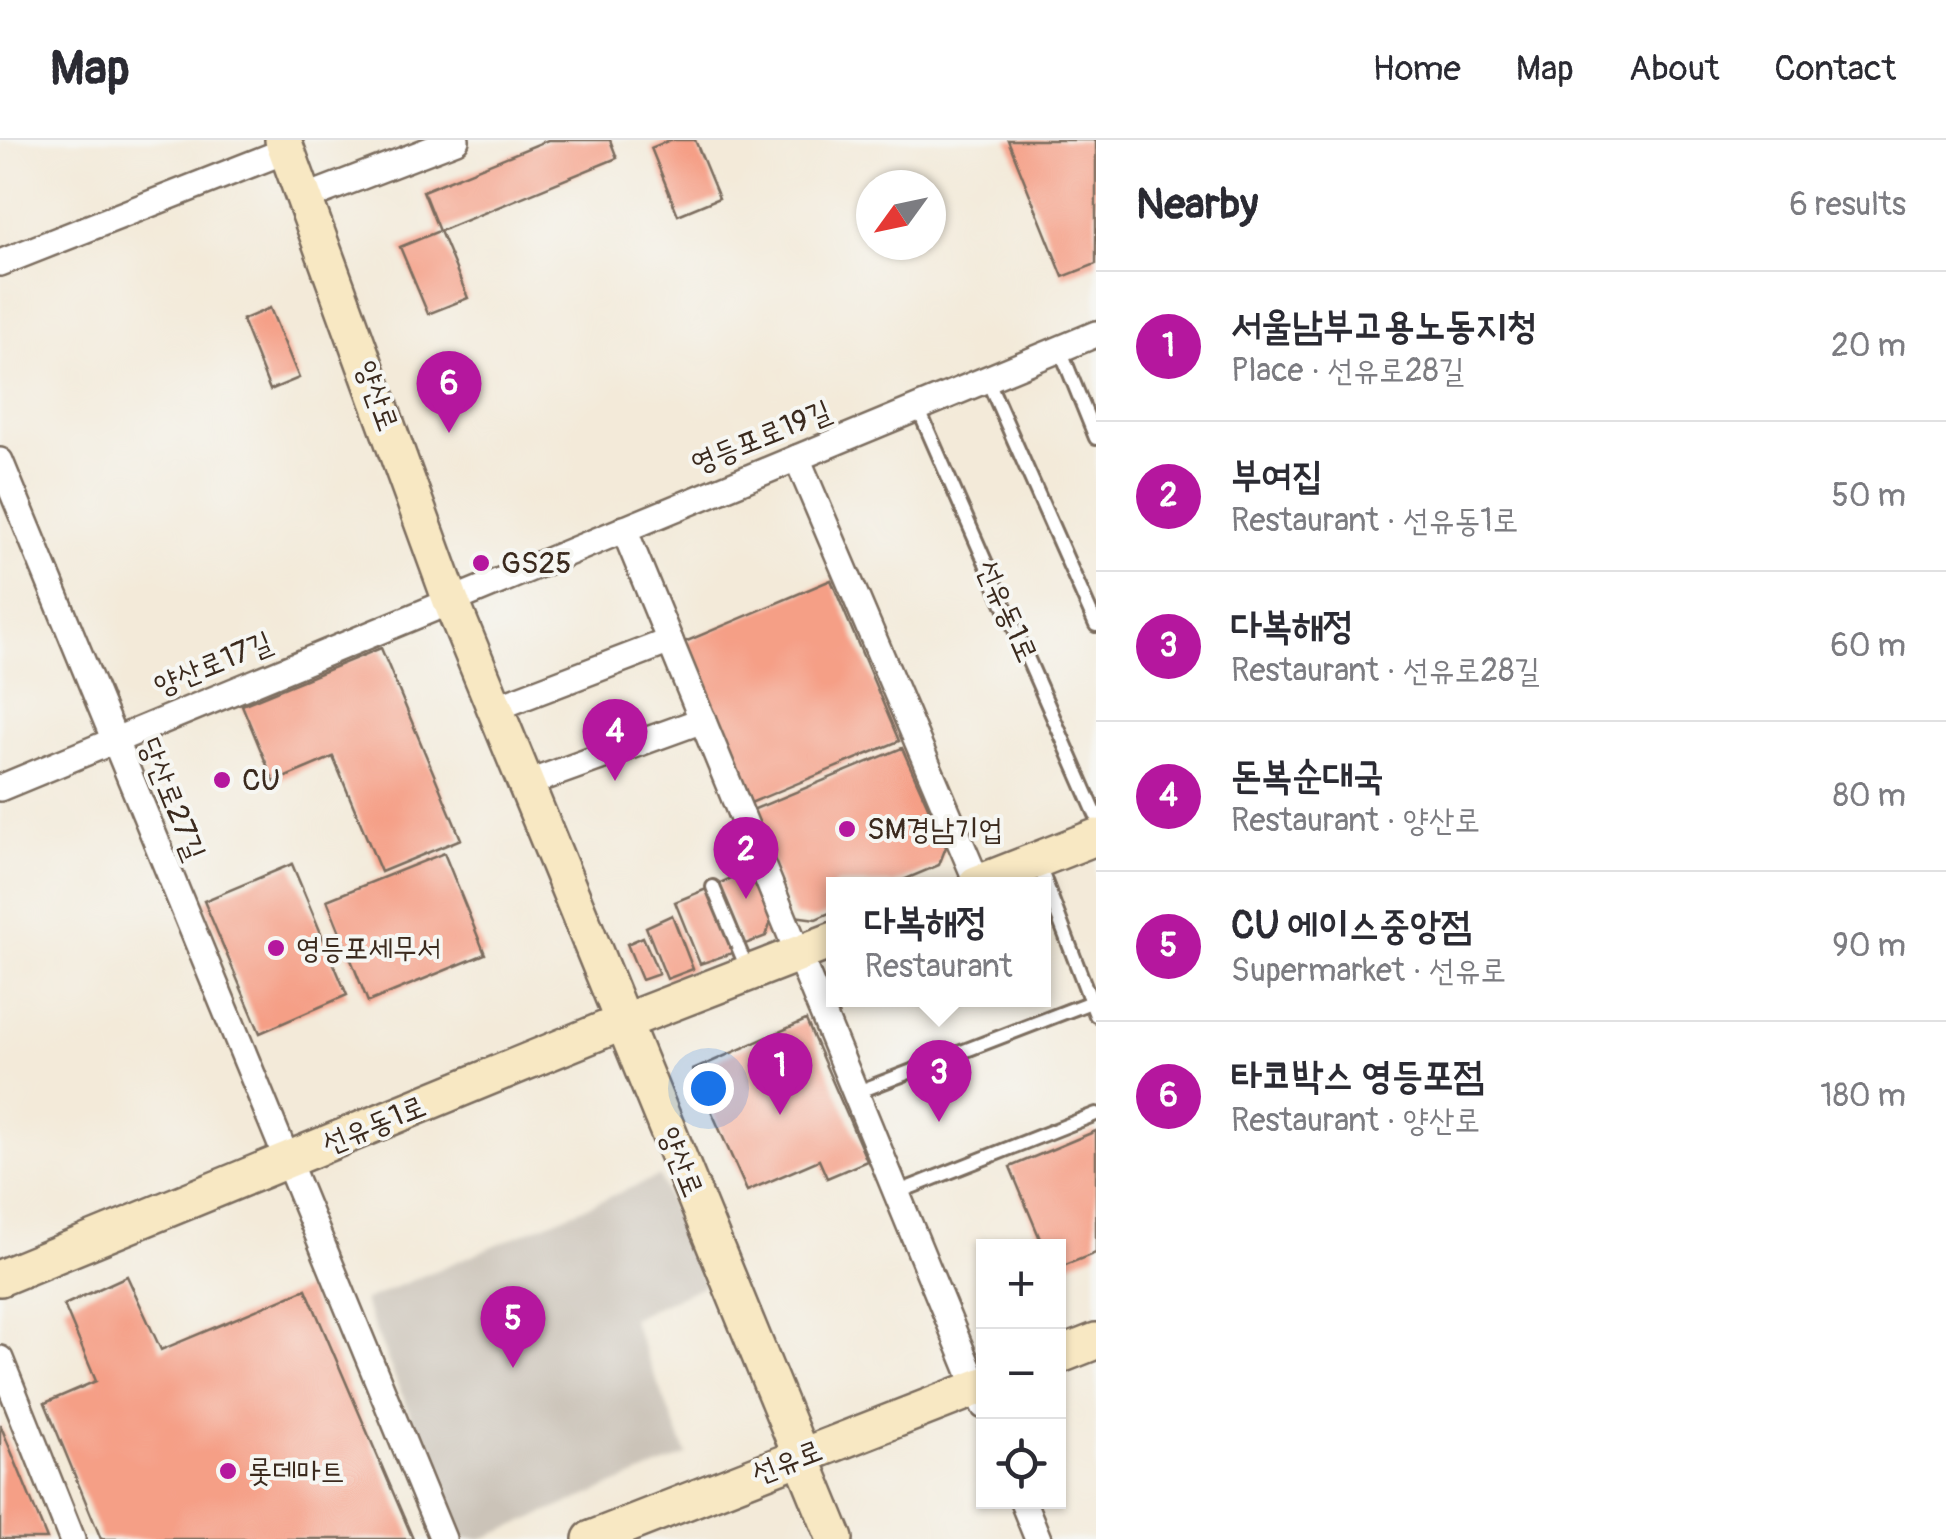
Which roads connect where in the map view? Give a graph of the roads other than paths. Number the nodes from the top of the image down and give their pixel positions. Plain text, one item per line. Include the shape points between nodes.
1 (456, 140) edge
2 (285, 145) edge
3 (305, 198) junction
4 (0, 263) edge
5 (1096, 334) edge
6 (1060, 349) junction
7 (987, 379) junction
8 (918, 408) junction
9 (1096, 438) edge
10 (797, 458) junction
11 (0, 461) edge
12 (624, 529) junction
13 (451, 601) junction
14 (1096, 625) edge
15 (670, 641) junction
16 (495, 708) junction
17 (703, 720) junction
18 (113, 741) junction
19 (526, 784) junction
20 (0, 788) edge
21 (1096, 815) edge
22 (1096, 838) edge
23 (1037, 861) junction
24 (974, 877) edge
25 (995, 877) edge
26 (1043, 877) edge
27 (713, 888) dead end
28 (1051, 897) edge
29 (826, 943) edge
30 (798, 954) junction
31 (749, 974) junction
32 (1094, 1008) edge
33 (624, 1022) junction
34 (855, 1093) junction
35 (1096, 1114) edge
36 (285, 1162) junction
37 (896, 1192) junction
38 (0, 1278) edge
39 (1096, 1341) edge
40 (1066, 1353) edge
41 (0, 1359) edge
42 (976, 1381) edge
43 (976, 1395) edge
44 (802, 1456) junction
45 (1025, 1509) edge
46 (72, 1539) edge
47 (442, 1539) edge
48 (592, 1539) edge
49 (835, 1539) edge
50 (1038, 1539) edge

1 - 3 street
2 - 3 street, 양산로
2 - 4 street
3 - 13 street, 양산로
5 - 6 street, 영등포로19길
6 - 7 street, 영등포로19길
6 - 9 lane
7 - 8 street, 영등포로19길
7 - 14 lane
8 - 10 street, 영등포로19길
8 - 21 lane, 선유동1로
10 - 12 street, 영등포로19길
10 - 24 street
11 - 18 street, 당산로27길
12 - 13 street, 영등포로19길
12 - 15 street
13 - 16 street, 양산로
13 - 18 street, 양산로17길
15 - 16 street
15 - 17 street
16 - 19 street, 양산로
17 - 19 street
17 - 30 street
18 - 20 street, 양산로17길
18 - 36 street, 당산로27길
19 - 33 street, 양산로
22 - 23 street
23 - 25 street
23 - 26 lane
27 - 31 lane
28 - 32 lane
29 - 30 street, 선유동1로
30 - 31 street, 선유동1로
30 - 34 street
31 - 33 street, 선유동1로
32 - 34 lane
33 - 36 street, 선유동1로
33 - 44 street, 양산로
34 - 37 street
35 - 37 lane
36 - 38 street, 선유동1로
36 - 47 street
37 - 42 street
39 - 40 street
41 - 46 street
43 - 44 street, 선유로
44 - 48 street, 선유로
44 - 49 street, 양산로
45 - 50 street

